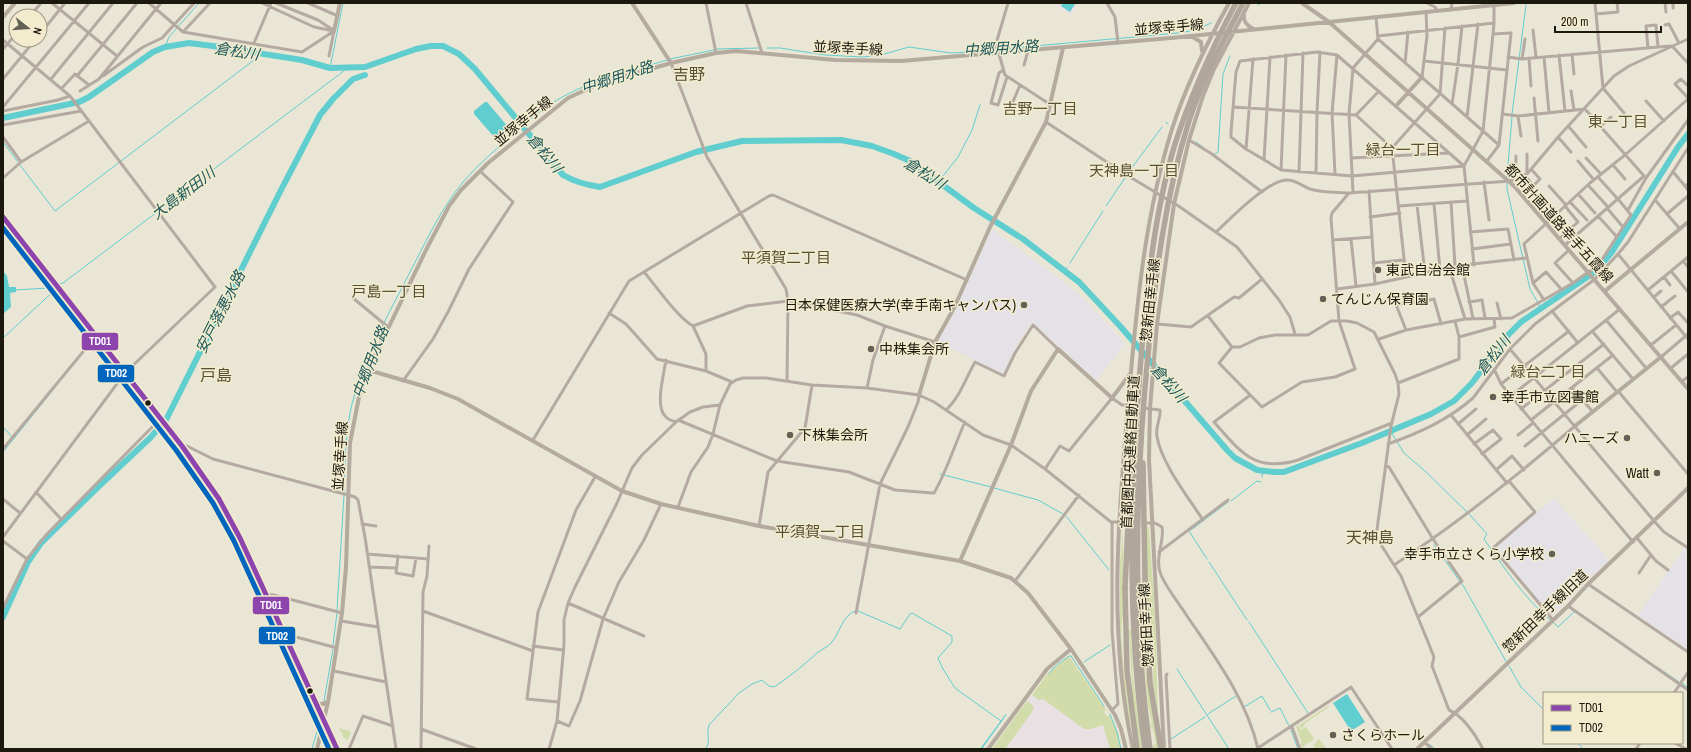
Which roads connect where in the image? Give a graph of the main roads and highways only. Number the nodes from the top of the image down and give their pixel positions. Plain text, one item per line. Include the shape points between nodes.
1 (1236, 3) edge
2 (1243, 3) edge
3 (3, 216) edge
4 (1136, 425) junction
5 (1141, 433) junction
6 (337, 749) edge
7 (1137, 749) edge
8 (1145, 749) edge
9 (1150, 749) edge
10 (1162, 749) edge

1 - 4 highway, 首都圏中央連絡自動車道, bridge via 1197,84 1184,117 1166,180 1146,306
2 - 5 highway, 首都圏中央連絡自動車道, bridge via 1202,87 1176,164 1155,285
3 - 6 main road via 182,446 219,499 240,538
4 - 7 highway, bridge via 1132,437 1125,588 1127,671
4 - 8 highway, 首都圏中央連絡自動車道, bridge via 1132,507 1132,615 1137,688
5 - 9 highway, 首都圏中央連絡自動車道, bridge via 1138,594 1143,688
5 - 10 highway, bridge via 1150,684

